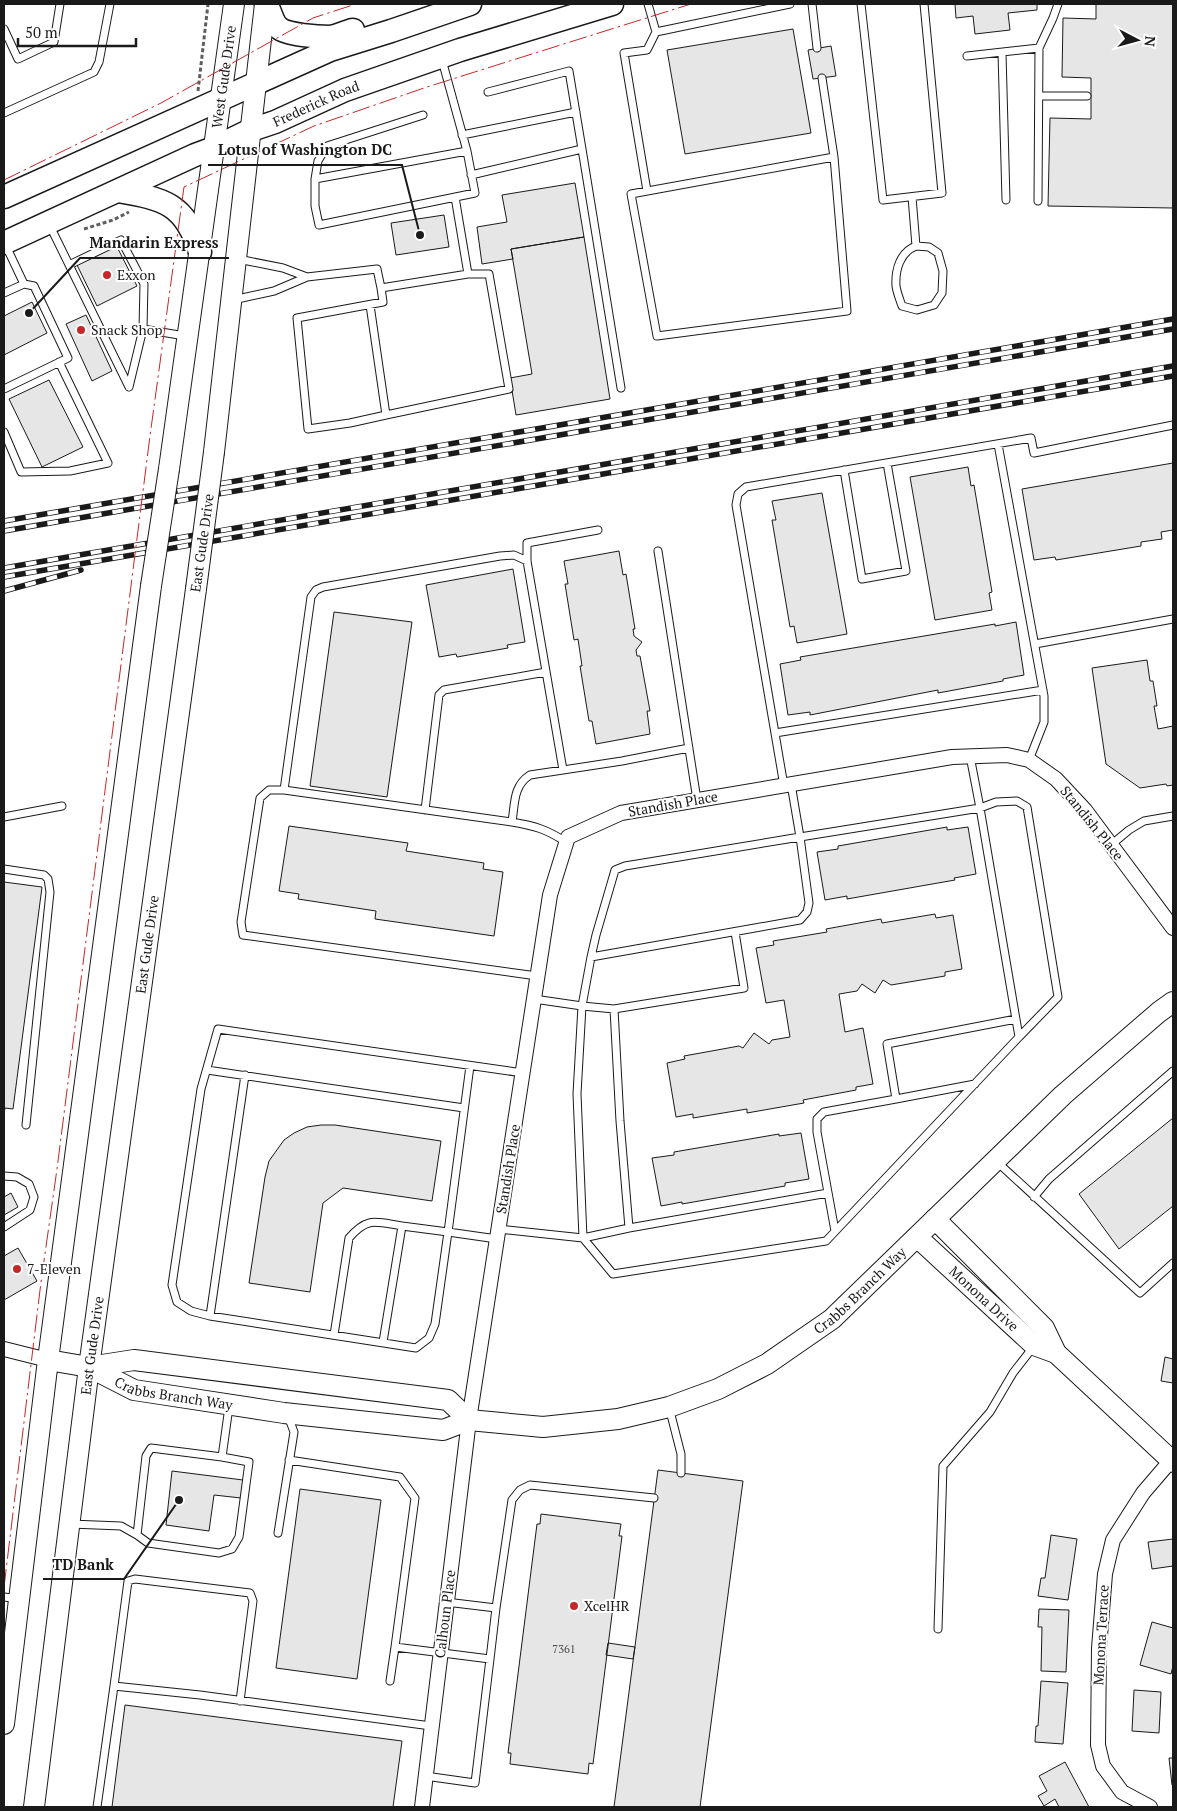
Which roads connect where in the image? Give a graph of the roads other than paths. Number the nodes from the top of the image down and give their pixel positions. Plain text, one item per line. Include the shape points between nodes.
1 (60, 4) edge
2 (110, 4) edge
3 (234, 4) edge
4 (266, 4) edge
5 (470, 4) edge
6 (612, 4) edge
7 (648, 4) edge
8 (790, 4) edge
9 (812, 4) edge
10 (861, 4) edge
11 (924, 4) edge
12 (1058, 4) edge
13 (4, 29) edge
14 (391, 32) junction
15 (656, 32) junction
16 (817, 48) dead end
17 (1039, 48) junction
18 (1002, 52) junction
19 (968, 56) dead end
20 (442, 57) junction
21 (822, 78) dead end
22 (258, 81) junction
23 (488, 92) dead end
24 (1039, 96) junction
25 (1087, 96) dead end
26 (220, 99) junction
27 (576, 112) junction
28 (4, 113) edge
29 (424, 115) dead end
30 (251, 130) junction
31 (462, 135) junction
32 (214, 148) junction
33 (582, 149) junction
34 (467, 151) junction
35 (834, 157) junction
36 (471, 176) junction
37 (315, 179) junction
38 (7, 191) edge
39 (118, 191) junction
40 (647, 192) junction
41 (456, 197) junction
42 (912, 197) junction
43 (1006, 200) dead end
44 (1038, 200) dead end
45 (53, 232) junction
46 (4, 243) edge
47 (916, 246) junction
48 (200, 252) junction
49 (236, 258) junction
50 (69, 265) junction
51 (468, 274) junction
52 (307, 277) junction
53 (24, 284) junction
54 (381, 288) junction
55 (4, 293) edge
56 (230, 300) junction
57 (370, 305) junction
58 (143, 329) junction
59 (188, 337) junction
60 (59, 362) junction
61 (621, 388) dead end
62 (4, 389) edge
63 (386, 415) junction
64 (1173, 425) edge
65 (4, 432) edge
66 (998, 444) junction
67 (887, 463) junction
68 (844, 470) junction
69 (598, 530) dead end
70 (658, 551) dead end
71 (527, 561) junction
72 (1173, 619) edge
73 (1034, 644) junction
74 (546, 672) junction
75 (1043, 690) junction
76 (775, 733) junction
77 (689, 748) junction
78 (970, 756) junction
79 (1030, 760) junction
80 (563, 770) junction
81 (787, 785) junction
82 (284, 790) junction
83 (697, 800) junction
84 (62, 806) dead end
85 (980, 808) junction
86 (424, 810) junction
87 (1173, 816) edge
88 (4, 817) edge
89 (512, 822) junction
90 (800, 837) junction
91 (566, 842) junction
92 (1111, 845) junction
93 (4, 869) edge
94 (1173, 928) edge
95 (735, 932) junction
96 (592, 957) junction
97 (537, 976) junction
98 (534, 999) junction
99 (1173, 1002) edge
100 (582, 1006) junction
101 (614, 1009) junction
102 (1016, 1019) junction
103 (1019, 1037) junction
104 (470, 1066) junction
105 (207, 1070) junction
106 (1173, 1071) edge
107 (523, 1072) junction
108 (245, 1075) junction
109 (975, 1084) junction
110 (896, 1099) junction
111 (464, 1108) junction
112 (26, 1125) dead end
113 (995, 1160) junction
114 (4, 1176) edge
115 (828, 1192) junction
116 (1034, 1197) junction
117 (935, 1219) junction
118 (402, 1226) junction
119 (4, 1227) edge
120 (629, 1228) junction
121 (835, 1231) junction
122 (448, 1232) junction
123 (497, 1234) junction
124 (917, 1236) junction
125 (583, 1238) junction
126 (1173, 1263) edge
127 (210, 1316) junction
128 (334, 1335) junction
129 (383, 1342) junction
130 (1034, 1345) junction
131 (4, 1349) edge
132 (1056, 1353) junction
133 (48, 1360) junction
134 (89, 1367) junction
135 (229, 1404) junction
136 (669, 1407) junction
137 (286, 1413) junction
138 (469, 1420) junction
139 (222, 1457) junction
140 (289, 1460) junction
141 (1172, 1460) edge
142 (681, 1473) dead end
143 (654, 1498) dead end
144 (70, 1524) junction
145 (278, 1533) dead end
146 (137, 1535) junction
147 (11, 1598) edge
148 (446, 1602) junction
149 (496, 1608) junction
150 (938, 1629) dead end
151 (395, 1647) junction
152 (440, 1653) junction
153 (490, 1658) junction
154 (390, 1682) dead end
155 (114, 1686) junction
156 (240, 1701) junction
157 (4, 1724) edge
158 (431, 1726) junction
159 (426, 1776) junction
160 (34, 1807) edge
161 (97, 1807) edge
162 (422, 1807) edge
163 (1150, 1807) edge

1 - 13 lane via 54,42 18,59
2 - 28 lane via 99,62 94,72
3 - 26 main road, West Gude Drive
4 - 14 main road via 279,28 301,34 331,37 356,29
4 - 22 main road
5 - 14 main road
6 - 20 main road, Frederick Road
7 - 15 lane
8 - 15 lane
9 - 16 lane
10 - 42 lane via 883,200
11 - 42 lane via 942,194
12 - 17 lane
14 - 22 main road via 330,50
15 - 40 lane via 647,50 624,53
17 - 18 lane
17 - 24 lane
18 - 19 lane
18 - 43 lane
20 - 30 main road, Frederick Road via 345,90
20 - 31 lane
21 - 35 lane
22 - 26 main road
22 - 30 main road, East Gude Drive
23 - 27 lane via 569,71
24 - 25 lane
24 - 44 lane
26 - 32 main road, West Gude Drive
26 - 38 main road
27 - 31 lane
27 - 33 lane
29 - 37 lane via 327,146 318,161
30 - 32 main road, Frederick Road
30 - 49 main road, East Gude Drive
31 - 34 lane
32 - 39 main road, Frederick Road
32 - 48 main road
33 - 36 lane
33 - 61 lane
34 - 36 lane
34 - 37 lane
35 - 40 lane
35 - 40 lane via 847,311 657,336 631,194
36 - 41 lane via 475,193
37 - 41 lane via 318,225
39 - 45 main road, Frederick Road
39 - 48 main road via 158,199 174,208 188,224
41 - 51 lane
42 - 47 lane
45 - 46 main road, Frederick Road
45 - 50 lane
46 - 53 lane
47 - 47 lane via 906,250 898,266 896,287 902,306 916,310 934,305 942,293 943,271 938,253 929,247
48 - 59 main road
49 - 52 lane
49 - 56 main road, East Gude Drive
50 - 58 lane via 121,240 144,284
50 - 58 lane via 128,387
51 - 54 lane
51 - 63 lane via 489,274 509,389
52 - 54 lane via 377,269
52 - 56 lane via 274,291
53 - 55 lane
53 - 60 lane via 34,286 68,358
54 - 57 lane via 383,302
56 - 134 main road, East Gude Drive, bridge via 196,589
57 - 63 lane
57 - 63 lane via 297,318 308,429
58 - 59 lane
59 - 133 main road, bridge via 151,586
60 - 62 lane
60 - 65 lane via 108,463 70,471 21,472
64 - 66 lane via 1034,453 1031,438
66 - 67 lane
66 - 73 lane
67 - 68 lane
67 - 68 lane via 906,571 862,579
68 - 76 lane via 746,487 738,494 736,505
69 - 71 lane via 527,543
70 - 77 lane
71 - 74 lane
71 - 82 lane via 514,555 500,556 316,590 311,597
72 - 73 lane
73 - 75 lane
74 - 80 lane
74 - 86 lane via 444,690 439,695
75 - 76 lane
75 - 79 lane via 1044,722
76 - 81 lane
77 - 80 lane
77 - 83 lane
78 - 79 street, Standish Place via 1007,755
78 - 81 street, Standish Place
78 - 85 lane
79 - 92 street, Standish Place via 1056,779
80 - 89 lane via 530,775 521,781 516,792
81 - 83 street, Standish Place
81 - 90 lane
82 - 86 lane
82 - 97 lane via 269,790 260,798 241,922 243,935
83 - 91 street, Standish Place via 621,813 568,836
84 - 88 lane
85 - 90 lane
85 - 102 lane
85 - 103 lane via 1017,800 1027,807 1029,817 1058,997
86 - 89 lane
87 - 92 lane via 1144,821
89 - 91 lane via 536,826
90 - 95 lane via 809,903 807,912 800,920
90 - 96 lane via 614,870
91 - 97 street, Standish Place via 550,895
92 - 94 street, Standish Place
93 - 112 lane via 44,875 50,892
95 - 96 lane
95 - 101 lane via 744,988
96 - 100 lane
97 - 98 street, Standish Place
98 - 100 lane
98 - 107 street, Standish Place
99 - 113 main road, Crabbs Branch Way via 1063,1094
100 - 101 lane
100 - 125 lane via 577,1094
101 - 120 lane
102 - 103 lane
102 - 110 lane via 887,1044
103 - 109 lane
104 - 105 lane via 218,1029
104 - 107 lane
104 - 111 lane
105 - 108 lane
105 - 127 lane via 201,1089 172,1285 177,1302 191,1311
106 - 116 lane via 1049,1179
107 - 123 street, Standish Place
108 - 111 lane
108 - 127 lane
109 - 110 lane
109 - 121 lane
110 - 115 lane via 824,1112 817,1120
111 - 122 lane
113 - 116 lane
113 - 117 main road, Crabbs Branch Way
114 - 119 lane via 17,1177 29,1184 34,1197 30,1210
115 - 120 lane
115 - 121 lane
116 - 126 lane via 1140,1293
117 - 124 main road, Crabbs Branch Way
117 - 132 main road, Monona Drive via 1044,1328
118 - 122 lane
118 - 128 lane via 370,1222 359,1226 350,1238
118 - 129 lane
120 - 125 lane
121 - 125 lane via 826,1241 613,1274
122 - 123 lane
122 - 129 lane via 429,1338 416,1348
123 - 125 lane
123 - 138 street, Standish Place
124 - 130 main road, Monona Drive
124 - 136 main road, Crabbs Branch Way via 832,1319 775,1359 718,1389
127 - 128 lane
128 - 129 lane
130 - 132 main road, Monona Drive
130 - 150 lane via 990,1412 944,1466
131 - 133 street
132 - 141 main road, Monona Drive
133 - 134 main road
133 - 147 main road
134 - 135 main road, Crabbs Branch Way via 134,1390
134 - 138 main road, Crabbs Branch Way via 134,1360 448,1400
134 - 144 main road, East Gude Drive
135 - 137 main road, Crabbs Branch Way
135 - 139 lane
136 - 138 main road, Crabbs Branch Way via 618,1419 543,1427
136 - 142 lane via 681,1454
137 - 138 main road, Crabbs Branch Way via 443,1430
137 - 140 lane via 294,1432
138 - 148 street, Calhoun Place
139 - 146 lane via 151,1448 146,1456
139 - 146 lane via 250,1462 240,1537 232,1549 219,1553 148,1543
140 - 145 lane
140 - 151 lane via 400,1477 415,1498
141 - 163 street, Monona Terrace via 1142,1493 1113,1540 1105,1574 1099,1648 1098,1746 1103,1766 1122,1792
143 - 149 lane via 530,1485 520,1490 512,1500
144 - 146 lane via 121,1526
144 - 160 main road, East Gude Drive
147 - 157 main road
148 - 149 lane
148 - 152 street, Calhoun Place
149 - 153 lane
151 - 152 lane
151 - 154 lane
152 - 153 lane
152 - 158 street, Calhoun Place
153 - 159 lane via 476,1782
155 - 156 lane
155 - 156 lane via 128,1581 135,1579 250,1593 253,1601
155 - 161 lane
156 - 158 lane
158 - 159 street, Calhoun Place
159 - 162 street, Calhoun Place

